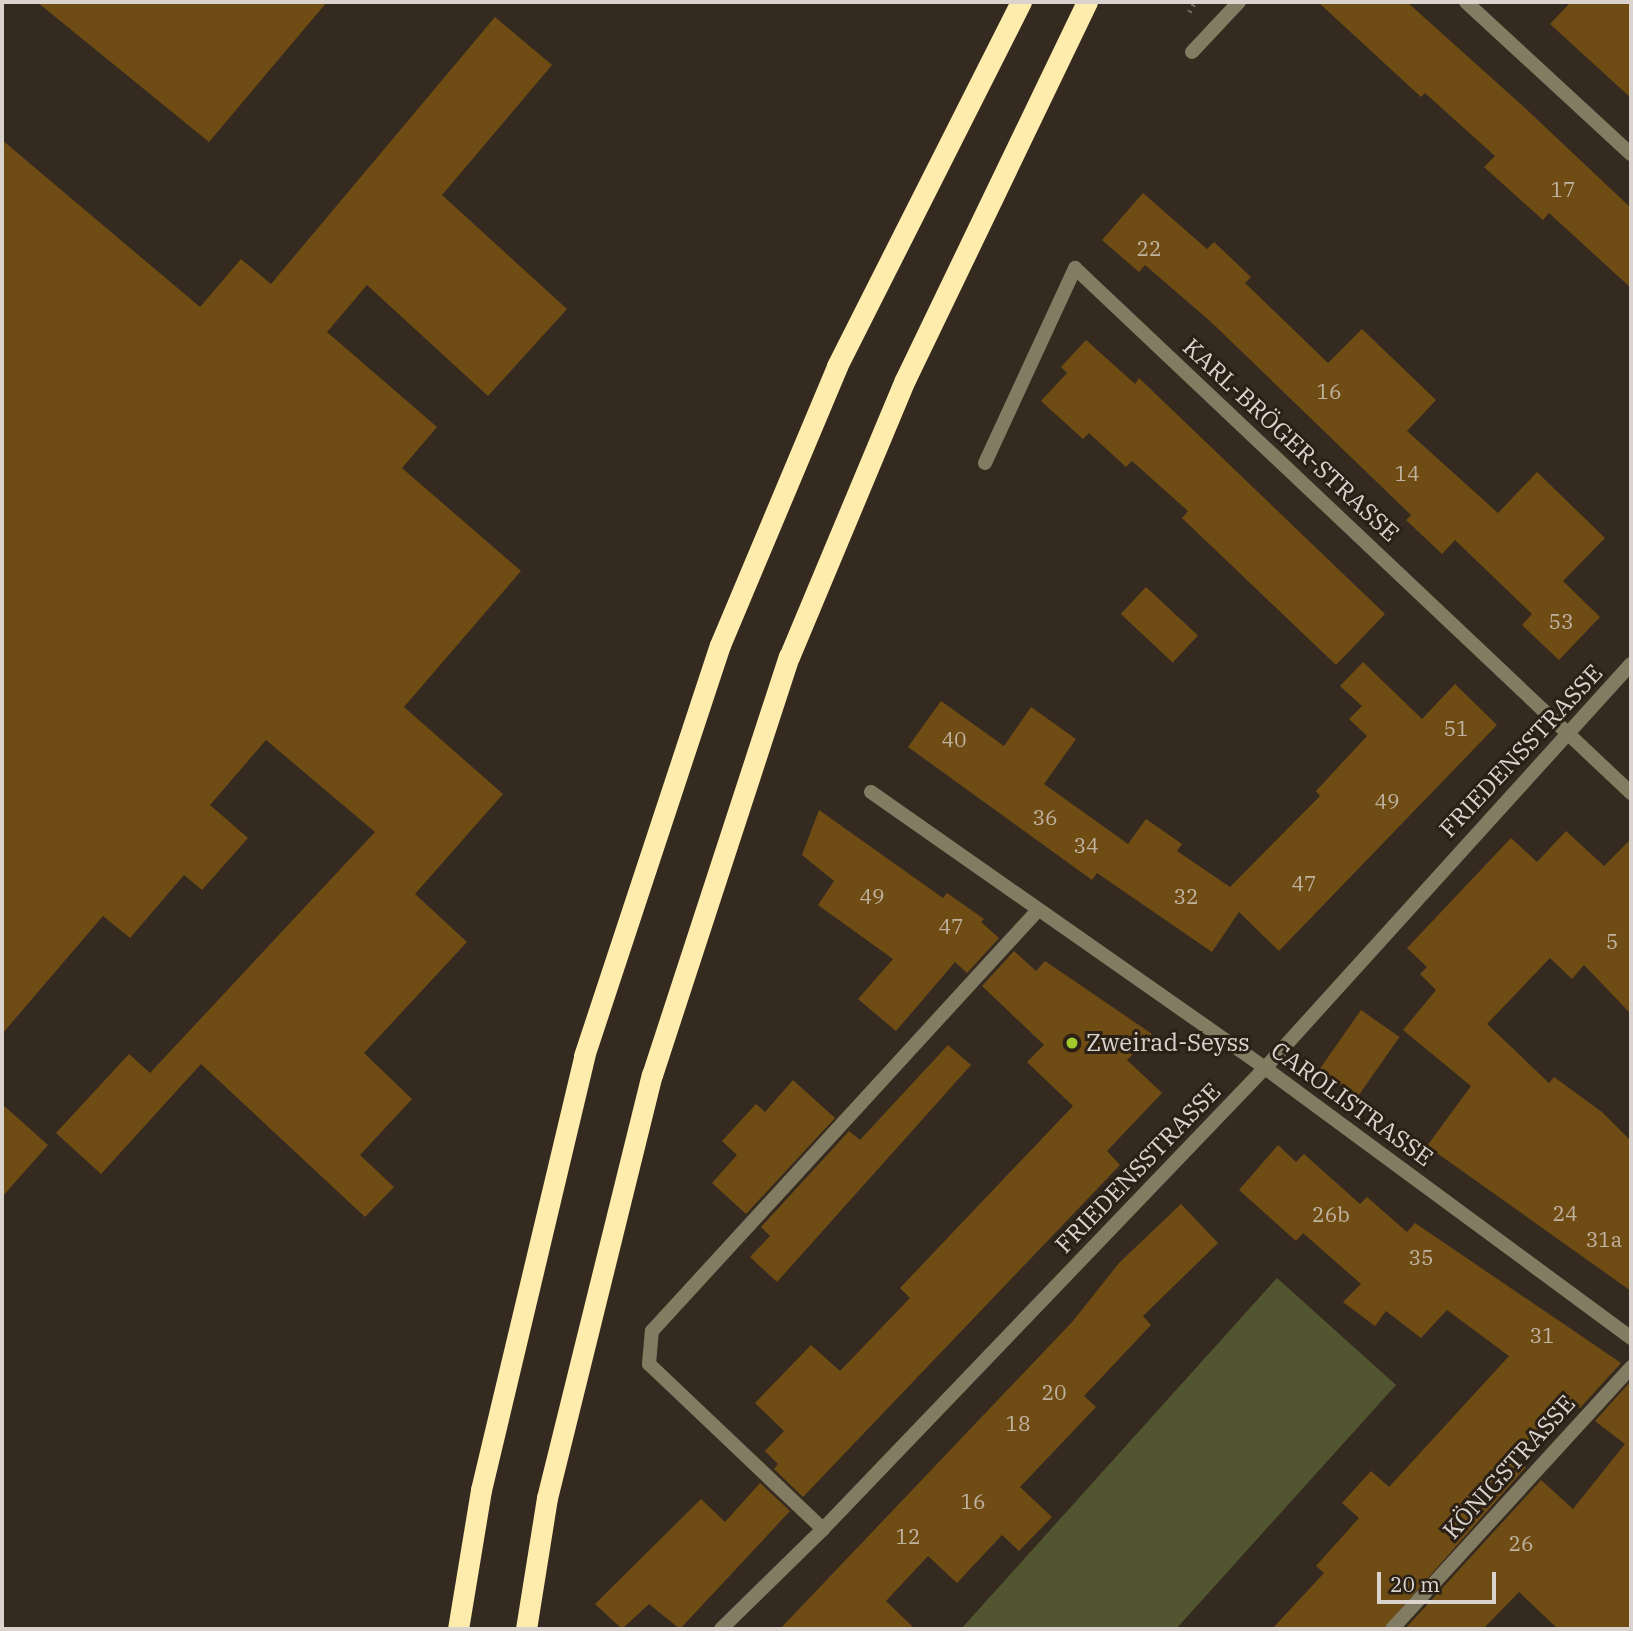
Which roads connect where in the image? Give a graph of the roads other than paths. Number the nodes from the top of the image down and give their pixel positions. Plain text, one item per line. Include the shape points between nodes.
1 (1021, 2) edge
2 (1087, 2) edge
3 (1239, 2) edge
4 (1466, 2) edge
5 (1192, 52) dead end
6 (1631, 154) edge
7 (985, 463) dead end
8 (1631, 664) edge
9 (1567, 731) junction
10 (871, 792) dead end
11 (1631, 793) edge
12 (1038, 910) junction
13 (1265, 1068) junction
14 (1631, 1338) edge
15 (1631, 1367) edge
16 (822, 1530) junction
17 (458, 1629) edge
18 (526, 1629) edge
19 (721, 1629) edge
20 (1392, 1629) edge

1 - 17 highway via 837,366 720,645 584,1056 481,1490
2 - 18 highway via 905,380 789,657 652,1075 547,1498
3 - 5 street
4 - 6 street
7 - 9 street, KARL-BRÖGER-STRASSE via 1075,268
8 - 9 street, FRIEDENSSTRASSE
9 - 11 street, KARL-BRÖGER-STRASSE
9 - 13 street, FRIEDENSSTRASSE
10 - 12 street, CAROLISTRASSE
12 - 13 street, CAROLISTRASSE
12 - 16 street via 652,1331 649,1364
13 - 14 street, CAROLISTRASSE
13 - 16 street, FRIEDENSSTRASSE
15 - 20 street, KÖNIGSTRASSE
16 - 19 street, FRIEDENSSTRASSE

